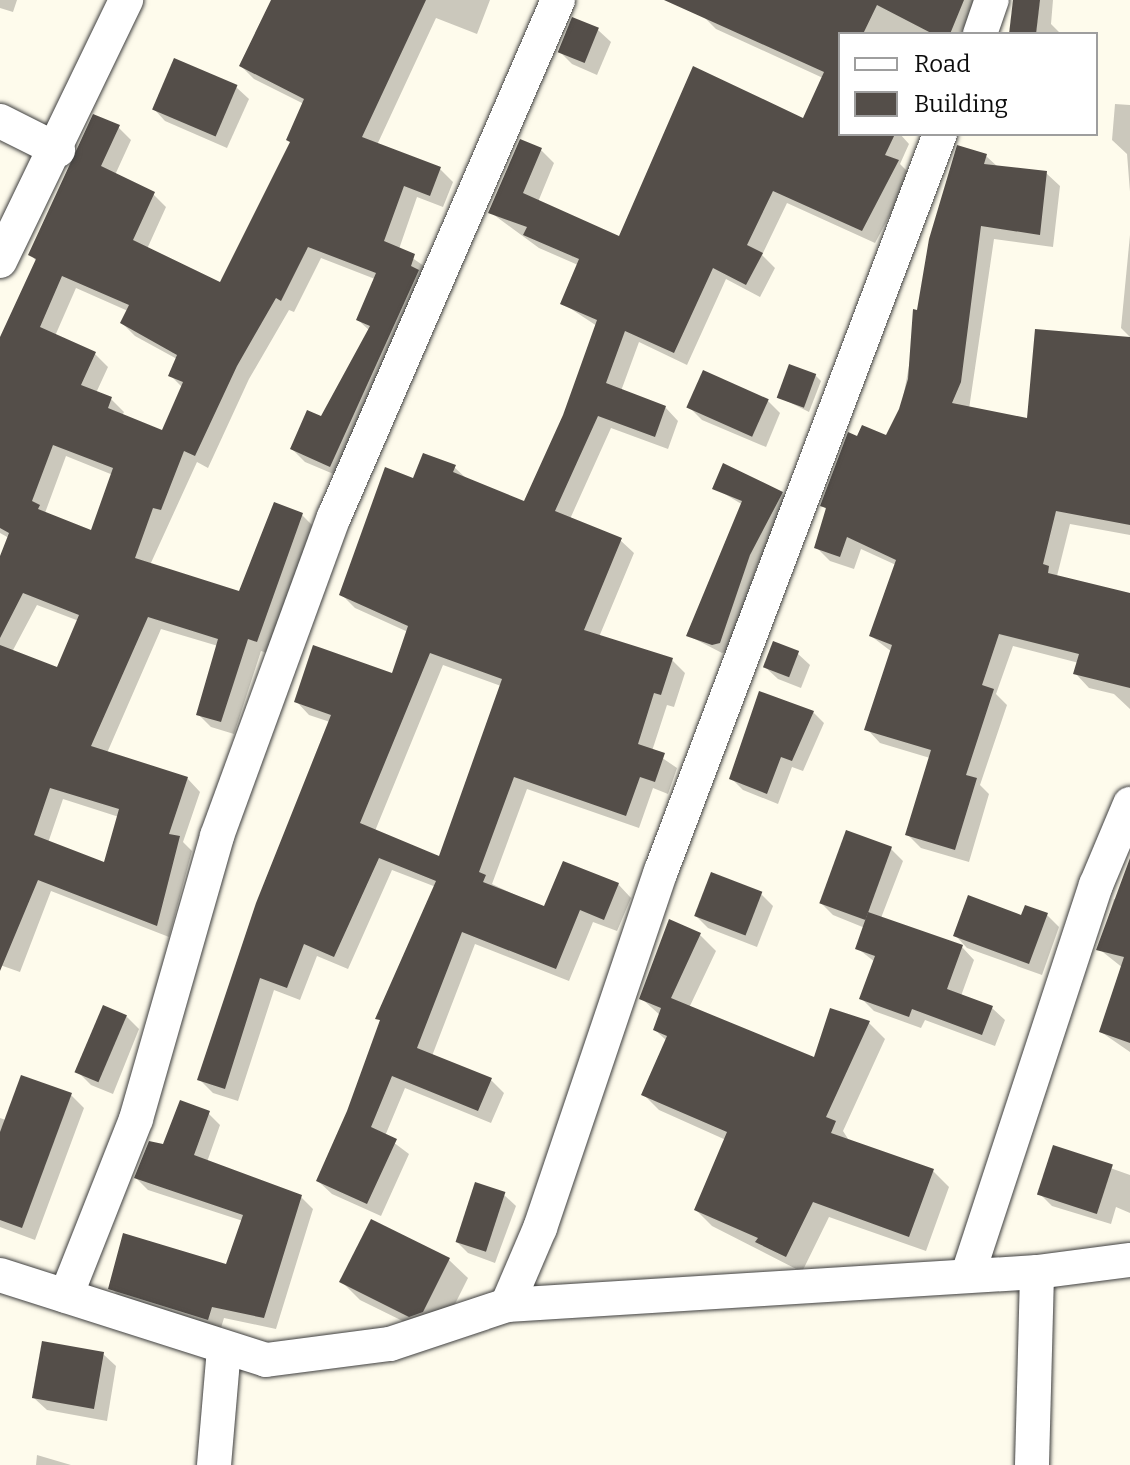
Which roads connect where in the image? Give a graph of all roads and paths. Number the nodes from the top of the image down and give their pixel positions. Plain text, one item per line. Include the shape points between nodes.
1 (126, 0) edge
2 (558, 0) edge
3 (992, 0) edge
4 (981, 32) edge
5 (0, 121) edge
6 (939, 136) edge
7 (58, 150) junction
8 (0, 261) edge
9 (1130, 804) edge
10 (1130, 1260) edge
11 (1037, 1272) junction
12 (968, 1274) junction
13 (0, 1275) edge
14 (66, 1296) junction
15 (507, 1305) junction
16 (224, 1349) junction
17 (214, 1465) edge
18 (1032, 1465) edge

1 - 7 street
2 - 14 street via 334,517 217,836 136,1119
3 - 4 street
5 - 7 street
6 - 15 street via 661,871 540,1228
7 - 8 street
9 - 12 street via 1096,885
10 - 11 street
11 - 12 street
11 - 18 street
12 - 15 street
13 - 14 street
14 - 16 street
15 - 16 street via 390,1344 266,1360
16 - 17 street

